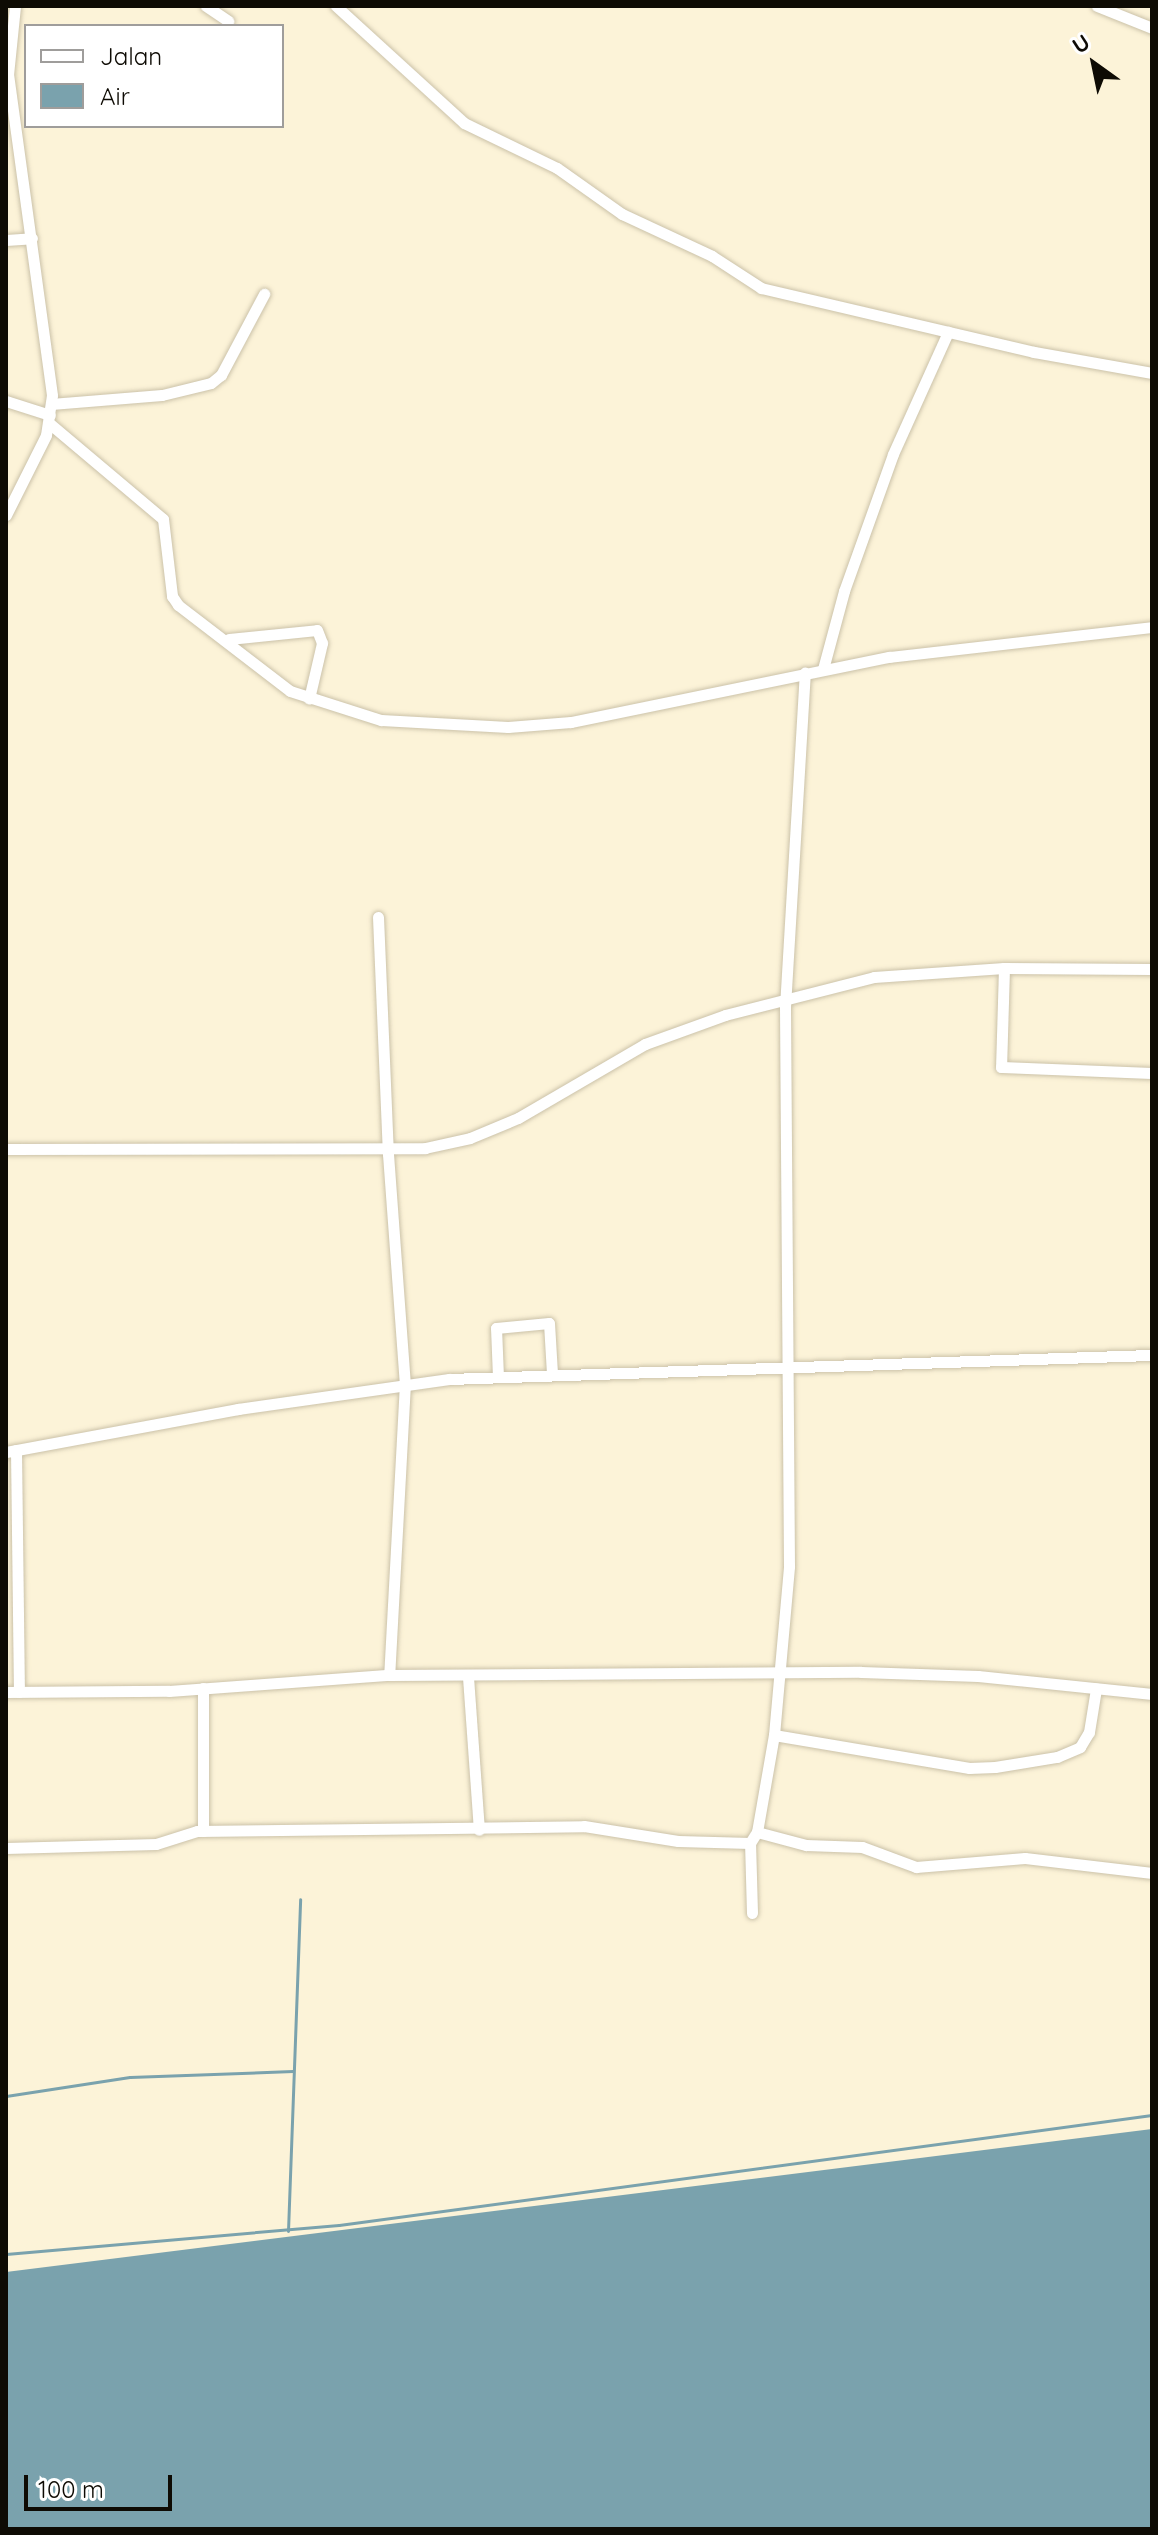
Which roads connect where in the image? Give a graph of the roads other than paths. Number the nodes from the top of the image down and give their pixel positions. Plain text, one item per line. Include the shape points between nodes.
1 (15, 6) edge
2 (206, 6) edge
3 (336, 6) edge
4 (1104, 7) edge
5 (228, 21) dead end
6 (1152, 28) edge
7 (32, 238) junction
8 (6, 240) edge
9 (264, 294) dead end
10 (948, 332) junction
11 (1152, 373) edge
12 (6, 401) edge
13 (50, 414) junction
14 (6, 515) edge
15 (1152, 627) edge
16 (229, 639) junction
17 (823, 669) junction
18 (805, 673) junction
19 (309, 699) junction
20 (378, 917) dead end
21 (1004, 968) junction
22 (1152, 969) edge
23 (785, 1000) junction
24 (1152, 1073) edge
25 (6, 1149) edge
26 (388, 1151) junction
27 (1152, 1355) edge
28 (786, 1367) junction
29 (552, 1374) junction
30 (498, 1377) junction
31 (405, 1383) junction
32 (11, 1451) edge
33 (782, 1673) junction
34 (389, 1675) junction
35 (468, 1677) junction
36 (203, 1688) junction
37 (1096, 1689) junction
38 (12, 1692) edge
39 (1152, 1694) edge
40 (774, 1735) junction
41 (479, 1830) junction
42 (203, 1831) junction
43 (757, 1832) junction
44 (750, 1843) junction
45 (6, 1848) edge
46 (1152, 1873) edge
47 (752, 1913) dead end

1 - 7 street via 8,75
2 - 5 street
3 - 10 street via 464,123 557,168 635,221 712,256 768,291
4 - 6 street
7 - 8 street
7 - 13 street via 51,364
9 - 13 street via 221,375 211,383
10 - 11 street
10 - 17 street via 893,454 844,591
12 - 13 street
13 - 14 street
13 - 16 street via 163,519 173,599
15 - 17 street
16 - 19 street via 281,684
16 - 19 street via 317,630 322,643
17 - 18 street
18 - 19 street via 534,726 391,721
18 - 23 street
20 - 26 street
21 - 22 street
21 - 23 street via 874,977
21 - 24 street via 1001,1067
23 - 26 street via 645,1044 491,1131 425,1148
23 - 28 street
25 - 26 street
26 - 31 street
27 - 28 street
28 - 29 street
28 - 33 street via 790,1539
29 - 30 street
29 - 30 street via 548,1323 496,1328
30 - 31 street
31 - 32 street
31 - 34 street
32 - 38 street
33 - 35 street
33 - 37 street via 920,1673
33 - 40 street
34 - 35 street
34 - 36 street
35 - 41 street
36 - 38 street
36 - 42 street
37 - 39 street
37 - 40 street via 1089,1732 1080,1747 1057,1757 995,1767 875,1754
40 - 43 street
41 - 42 street
41 - 44 street via 599,1827 678,1841
42 - 45 street via 156,1844
43 - 44 street
43 - 46 street via 806,1845 862,1847 916,1867 1025,1858
44 - 47 street

